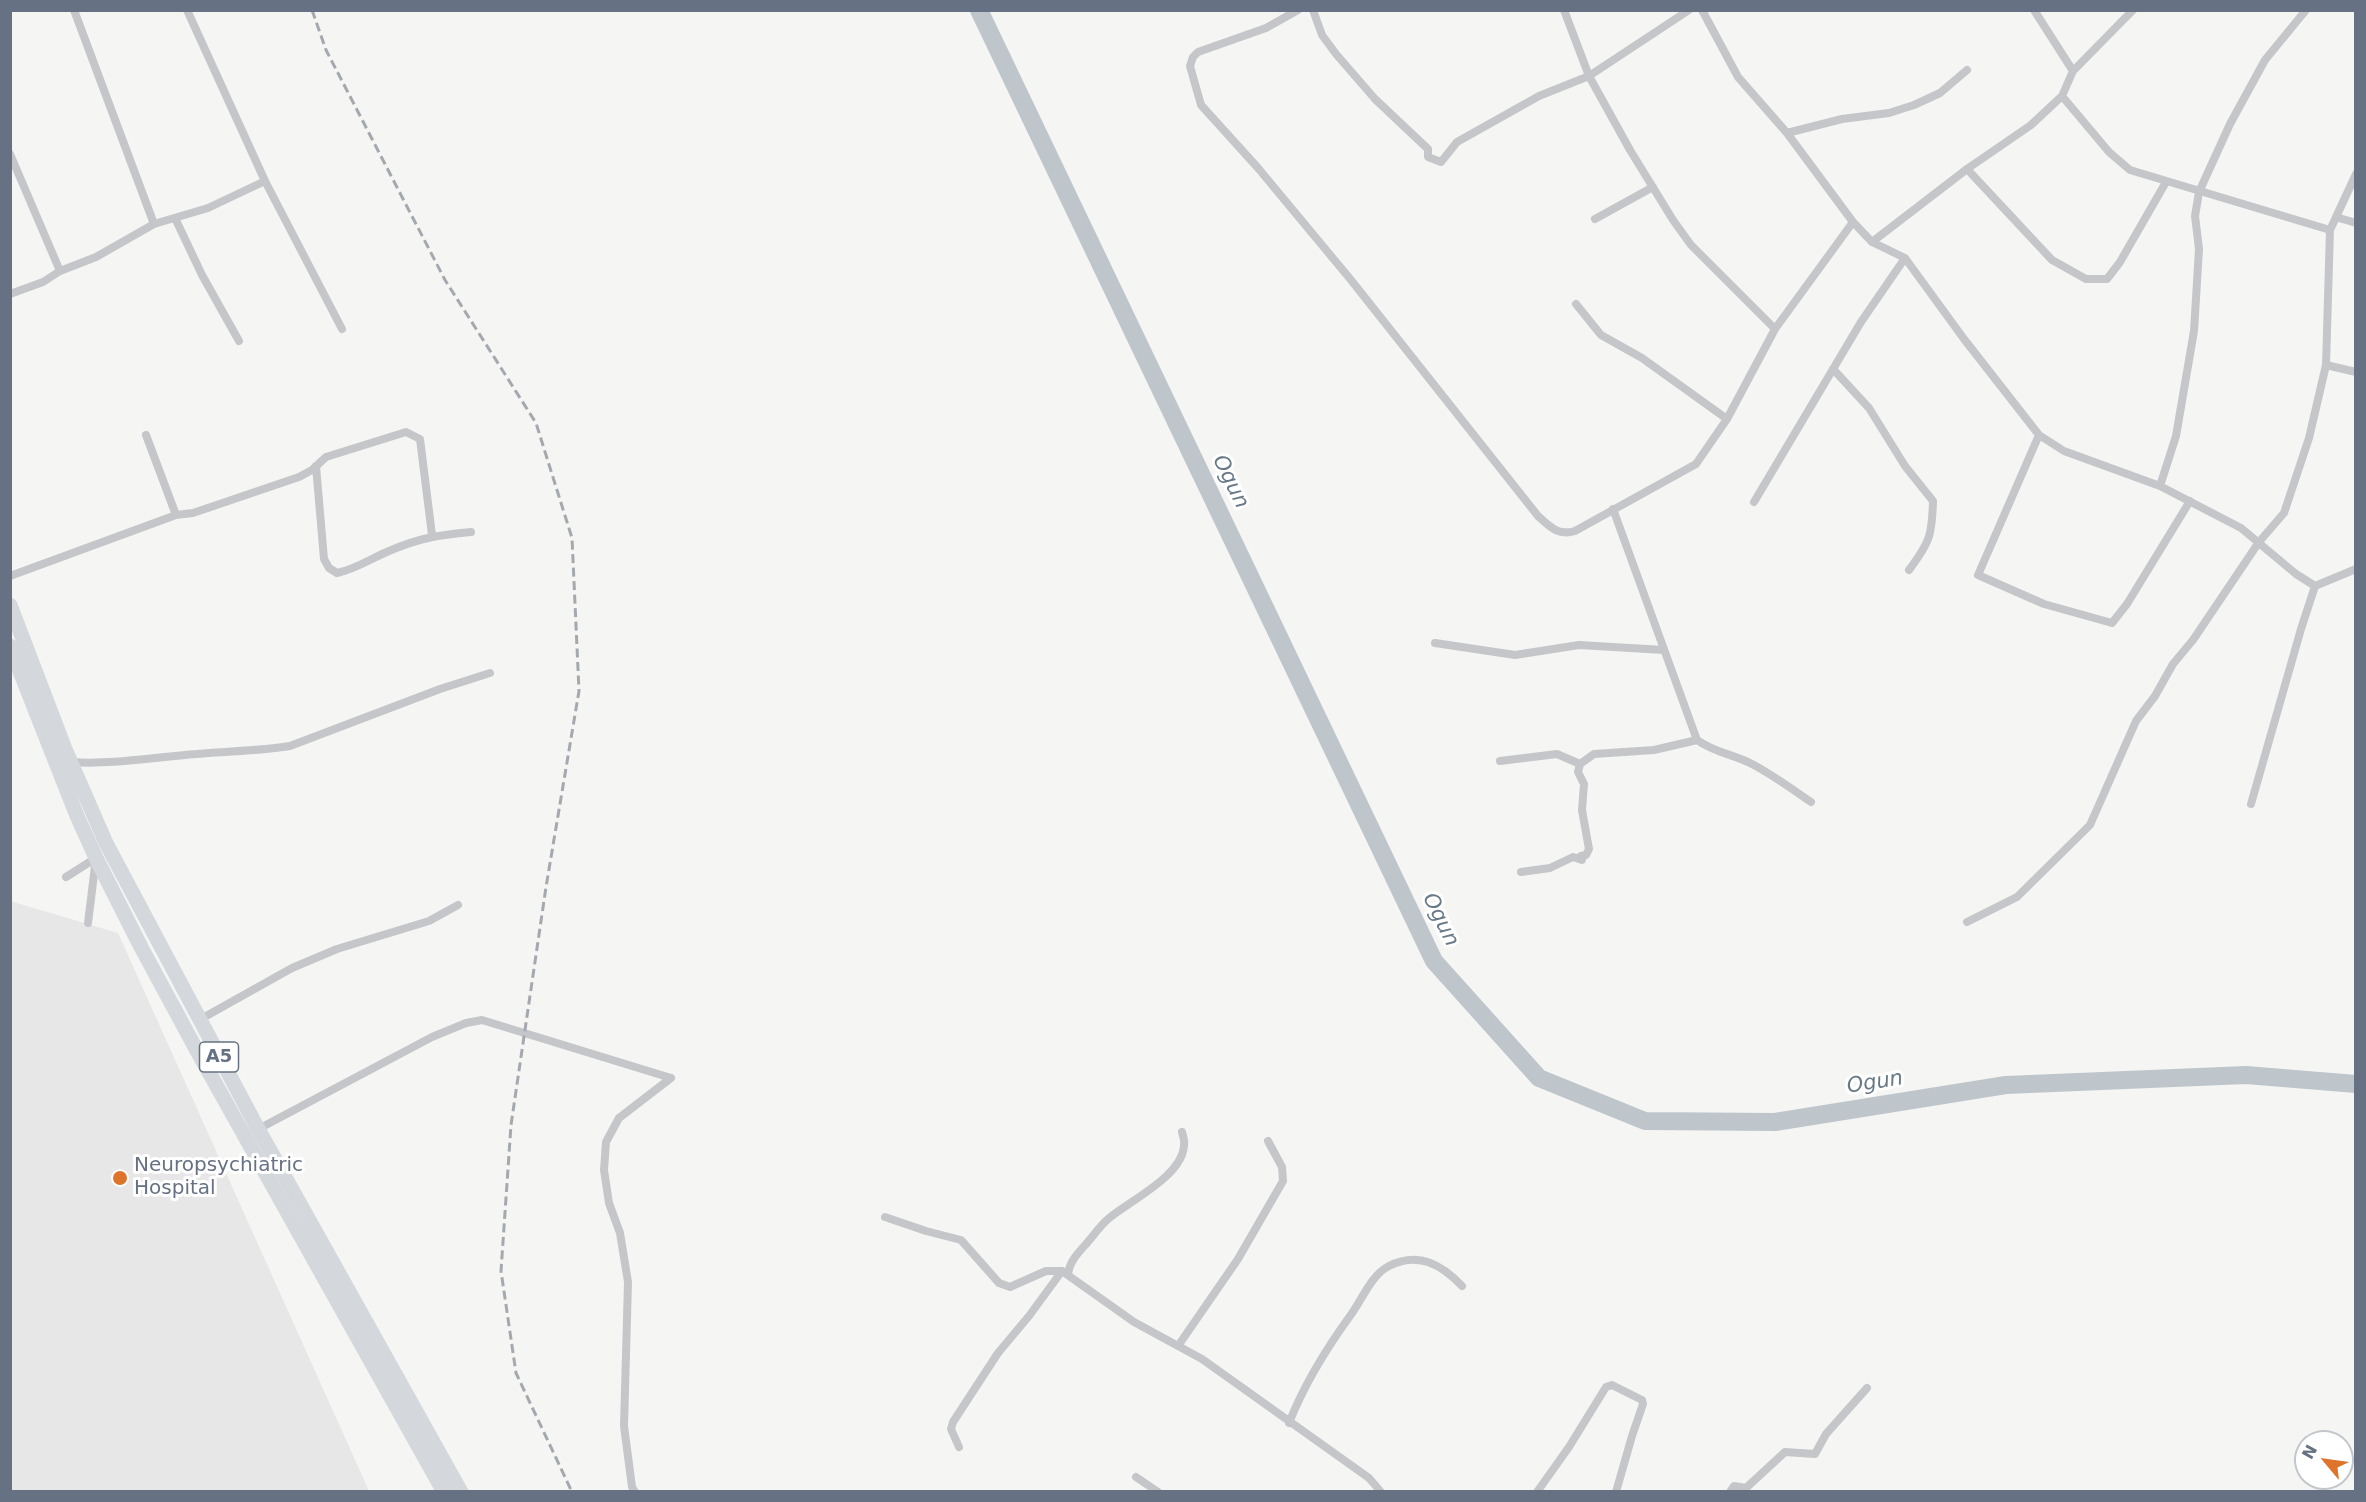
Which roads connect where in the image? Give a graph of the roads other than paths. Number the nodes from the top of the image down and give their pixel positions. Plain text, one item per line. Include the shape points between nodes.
1 (74, 10) edge
2 (187, 10) edge
3 (1299, 10) edge
4 (1313, 10) edge
5 (1564, 10) edge
6 (1689, 10) edge
7 (1702, 10) edge
8 (2034, 10) edge
9 (2133, 10) edge
10 (2306, 10) edge
11 (1966, 70) dead end
12 (2073, 71) junction
13 (1589, 76) junction
14 (2062, 96) junction
15 (1787, 133) junction
16 (10, 154) edge
17 (1967, 169) junction
18 (2355, 174) edge
19 (265, 181) junction
20 (2166, 182) junction
21 (1653, 187) junction
22 (2199, 192) junction
23 (2336, 217) junction
24 (175, 218) junction
25 (1595, 219) dead end
26 (1853, 222) junction
27 (2355, 223) edge
28 (154, 224) junction
29 (2330, 230) junction
30 (1872, 242) junction
31 (1905, 258) junction
32 (60, 271) junction
33 (10, 294) edge
34 (1576, 304) dead end
35 (1775, 328) junction
36 (342, 329) dead end
37 (239, 341) dead end
38 (2326, 365) junction
39 (1833, 369) junction
40 (2355, 372) edge
41 (1727, 419) junction
42 (146, 435) dead end
43 (2039, 435) junction
44 (316, 466) junction
45 (2160, 486) junction
46 (2190, 501) junction
47 (1754, 502) dead end
48 (1613, 509) junction
49 (176, 515) junction
50 (471, 532) dead end
51 (432, 536) junction
52 (2259, 542) junction
53 (2355, 569) edge
54 (1909, 570) dead end
55 (10, 576) edge
56 (2315, 586) junction
57 (10, 605) edge
58 (1435, 643) dead end
59 (10, 646) edge
60 (1664, 650) junction
61 (490, 673) dead end
62 (1697, 740) junction
63 (1500, 761) dead end
64 (71, 762) junction
65 (1580, 764) junction
66 (1811, 802) dead end
67 (2251, 804) dead end
68 (96, 858) junction
69 (1521, 872) dead end
70 (66, 876) dead end
71 (458, 905) dead end
72 (1967, 922) dead end
73 (88, 923) dead end
74 (200, 1020) junction
75 (257, 1127) junction
76 (1182, 1132) dead end
77 (1268, 1141) dead end
78 (885, 1217) dead end
79 (1065, 1273) junction
80 (1462, 1286) dead end
81 (1178, 1346) junction
82 (1867, 1388) dead end
83 (1289, 1423) junction
84 (959, 1448) dead end
85 (1136, 1477) dead end
86 (444, 1491) edge
87 (461, 1491) edge
88 (634, 1491) edge
89 (1158, 1491) edge
90 (1381, 1491) edge
91 (1537, 1491) edge
92 (1616, 1491) edge
93 (1730, 1491) edge

1 - 28 street
2 - 19 street
3 - 48 street via 1266,27 1198,52 1190,66 1201,105 1351,280 1538,516 1565,534
4 - 13 street via 1322,35 1336,54 1375,99 1428,149 1428,156 1442,162 1457,142 1539,96
5 - 13 street
6 - 13 street
7 - 15 street via 1738,78
8 - 12 street
9 - 12 street
10 - 22 street via 2265,60
11 - 15 street via 1940,93 1914,105
12 - 14 street
13 - 21 street
14 - 17 street via 2031,125
14 - 20 street via 2109,152 2130,170
15 - 26 street
16 - 32 street
17 - 20 street via 2052,260 2086,279 2107,279
17 - 30 street
18 - 23 street
19 - 24 street via 208,208
19 - 36 street
20 - 22 street
21 - 25 street
21 - 35 street via 1691,245
22 - 29 street
22 - 45 street via 2195,216 2199,249 2194,331 2176,436
23 - 27 street
23 - 29 street
24 - 28 street
24 - 37 street
26 - 30 street
26 - 35 street
28 - 32 street via 96,257
29 - 38 street
30 - 31 street
31 - 39 street
31 - 43 street
32 - 33 street
34 - 41 street via 1601,335 1642,358
35 - 41 street
38 - 40 street
38 - 52 street via 2309,438 2284,513
39 - 47 street
39 - 54 street via 1869,408 1905,466 1933,501 1932,532
41 - 48 street via 1696,464
42 - 49 street
43 - 45 street via 2064,451
43 - 46 street via 1978,575 2044,604 2112,622
44 - 49 street via 299,477 193,513
44 - 51 street via 326,457 406,432 420,439
44 - 51 street via 324,559 337,573
45 - 46 street
46 - 52 street
48 - 60 street
49 - 55 street
50 - 51 street
52 - 56 street
52 - 72 street via 2136,721 2090,825 2018,897
53 - 56 street
56 - 67 street
57 - 64 highway, A5
58 - 60 street via 1515,655 1579,645
59 - 68 highway, A5
60 - 62 street
61 - 64 street via 290,746 94,764
62 - 65 street via 1654,750 1594,754
62 - 66 street via 1711,750 1753,764
63 - 65 street via 1557,754
64 - 74 highway, A5 via 106,843
65 - 69 street via 1589,849 1586,855 1581,856 1582,860 1573,857 1550,868
68 - 70 street
68 - 73 street
68 - 86 highway, A5 via 196,1049
71 - 74 street via 429,921 337,949 292,968
74 - 75 highway, A5
75 - 87 highway, A5
75 - 88 street via 432,1037 482,1020 671,1078 619,1118 606,1142 604,1170 609,1203 620,1233 628,1282 624,1426
76 - 79 street via 1182,1156 1174,1168 1107,1219
77 - 81 street via 1282,1167 1283,1181 1238,1259
78 - 79 street via 961,1240 1006,1287 1046,1271
79 - 81 street via 1134,1322
79 - 84 street via 998,1353 953,1422 951,1429
80 - 83 street via 1435,1263 1419,1260 1387,1266 1342,1326 1298,1400
81 - 83 street
82 - 93 street via 1826,1434 1815,1454 1785,1452 1746,1488 1734,1486
83 - 90 street via 1369,1478
85 - 89 street
91 - 92 street via 1606,1387 1612,1385 1643,1404

